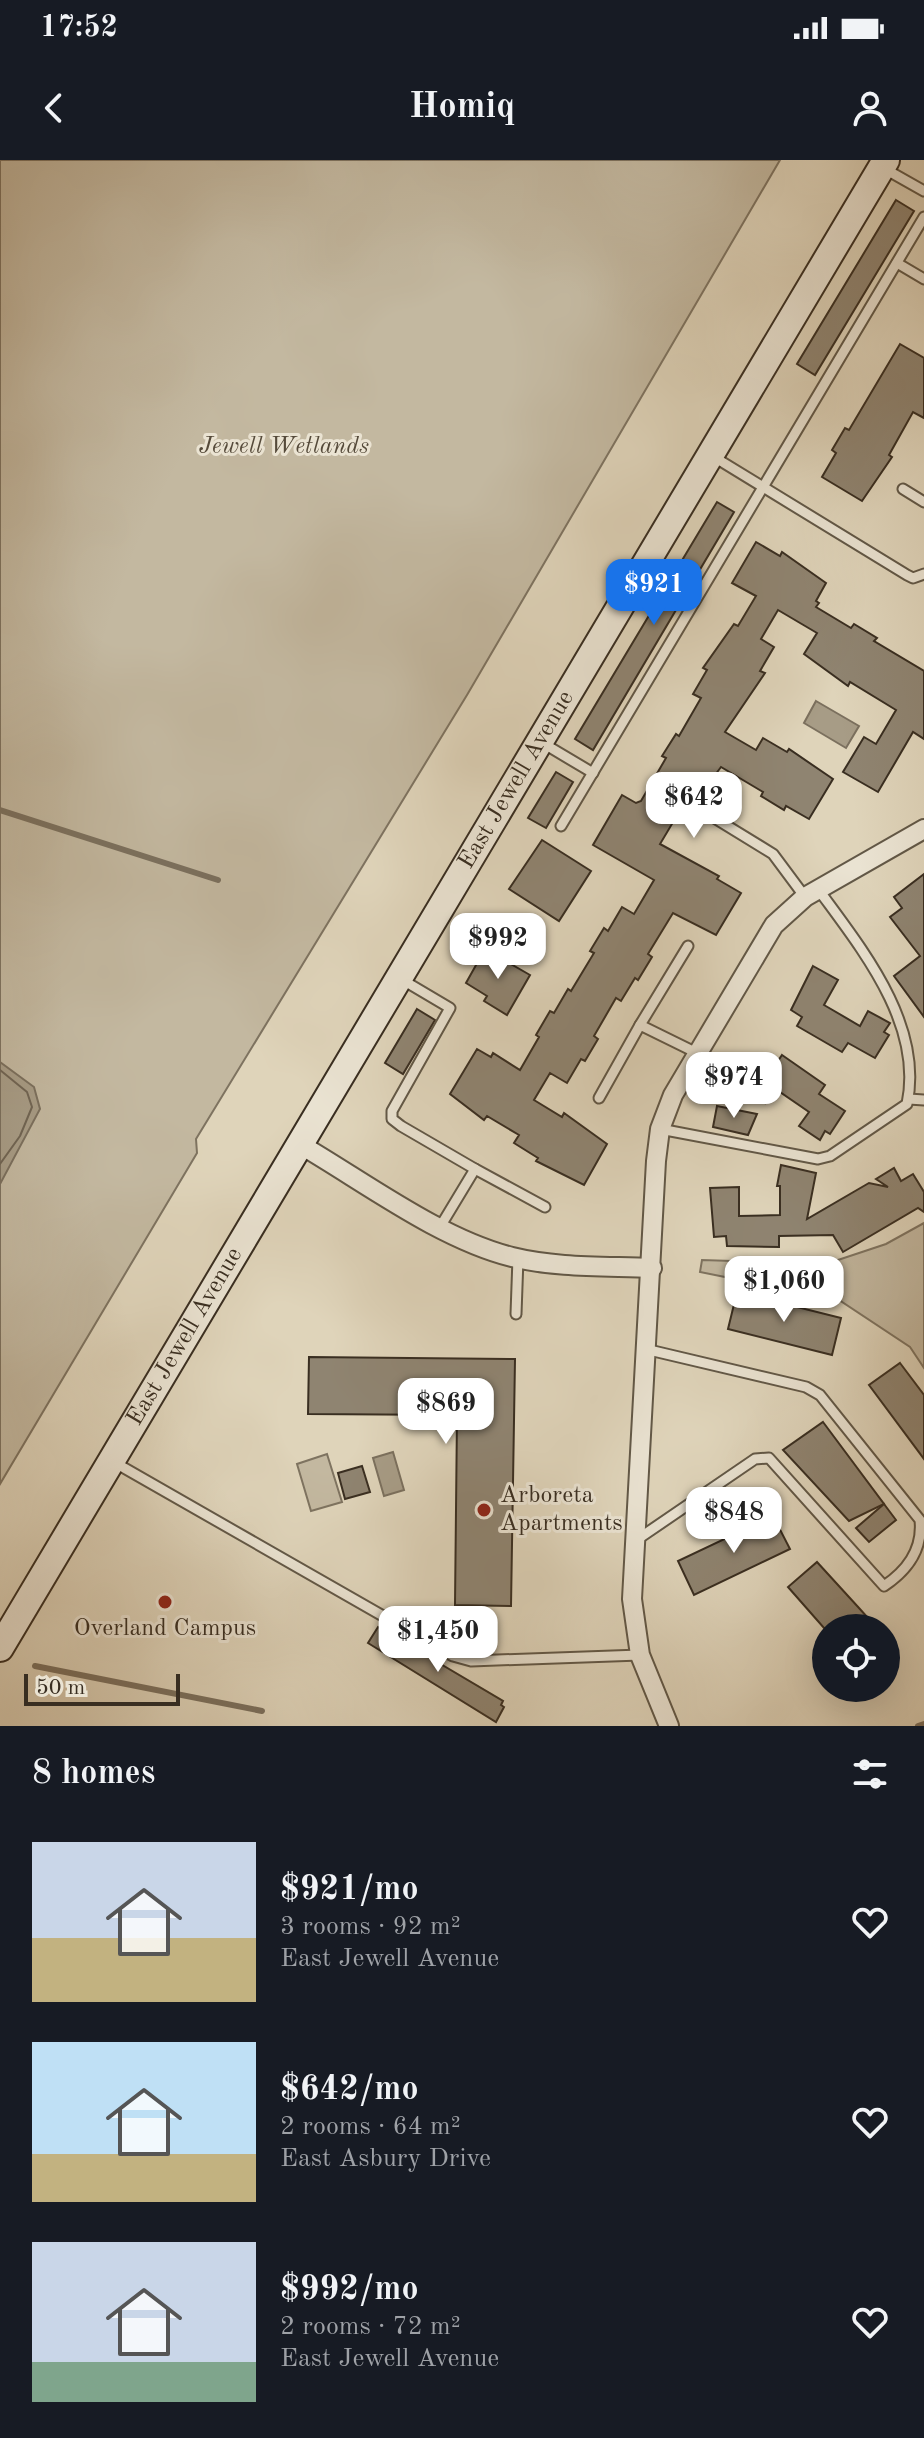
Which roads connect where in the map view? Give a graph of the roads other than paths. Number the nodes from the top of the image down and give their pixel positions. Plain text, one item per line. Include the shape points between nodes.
1 (884, 164) edge
2 (924, 191) edge
3 (924, 217) edge
4 (897, 263) junction
5 (924, 279) edge
6 (710, 455) junction
7 (763, 486) junction
8 (903, 489) dead end
9 (924, 502) edge
10 (924, 574) edge
11 (540, 741) junction
12 (593, 773) junction
13 (716, 819) dead end
14 (561, 826) dead end
15 (924, 829) edge
16 (812, 893) junction
17 (688, 946) dead end
18 (400, 978) junction
19 (640, 1025) junction
20 (699, 1054) junction
21 (599, 1098) dead end
22 (909, 1099) junction
23 (924, 1100) edge
24 (660, 1129) junction
25 (301, 1145) junction
26 (475, 1169) junction
27 (545, 1207) dead end
28 (440, 1227) junction
29 (518, 1258) junction
30 (652, 1268) junction
31 (516, 1314) dead end
32 (645, 1349) junction
33 (112, 1461) junction
34 (634, 1542) junction
35 (0, 1648) edge
36 (640, 1655) junction
37 (669, 1726) edge

1 - 2 lane
1 - 6 street, East Jewell Avenue
3 - 4 lane
4 - 5 lane
4 - 7 lane
6 - 7 lane
6 - 11 street, East Jewell Avenue
7 - 10 lane via 907,575
7 - 12 lane
8 - 9 lane
11 - 12 lane
11 - 18 street, East Jewell Avenue
12 - 14 lane
13 - 16 lane via 773,854
15 - 16 street
16 - 20 street via 770,931
16 - 22 lane via 907,1016 913,1041
17 - 19 lane
18 - 25 street, East Jewell Avenue
18 - 26 lane via 450,1008 397,1098 392,1119
19 - 20 lane
19 - 21 lane
20 - 24 street via 673,1095
22 - 23 lane
22 - 24 lane via 897,1114 818,1159
24 - 30 street
25 - 28 street
25 - 33 street, East Jewell Avenue
26 - 27 lane
26 - 28 lane
28 - 29 street
29 - 30 street
29 - 31 lane
30 - 32 street
32 - 34 street
32 - 34 lane via 806,1387 820,1395 920,1520 922,1534 908,1566 884,1586 769,1458 755,1459
33 - 35 street, East Jewell Avenue
33 - 36 lane via 453,1656 480,1661
34 - 36 street via 632,1599
36 - 37 street

